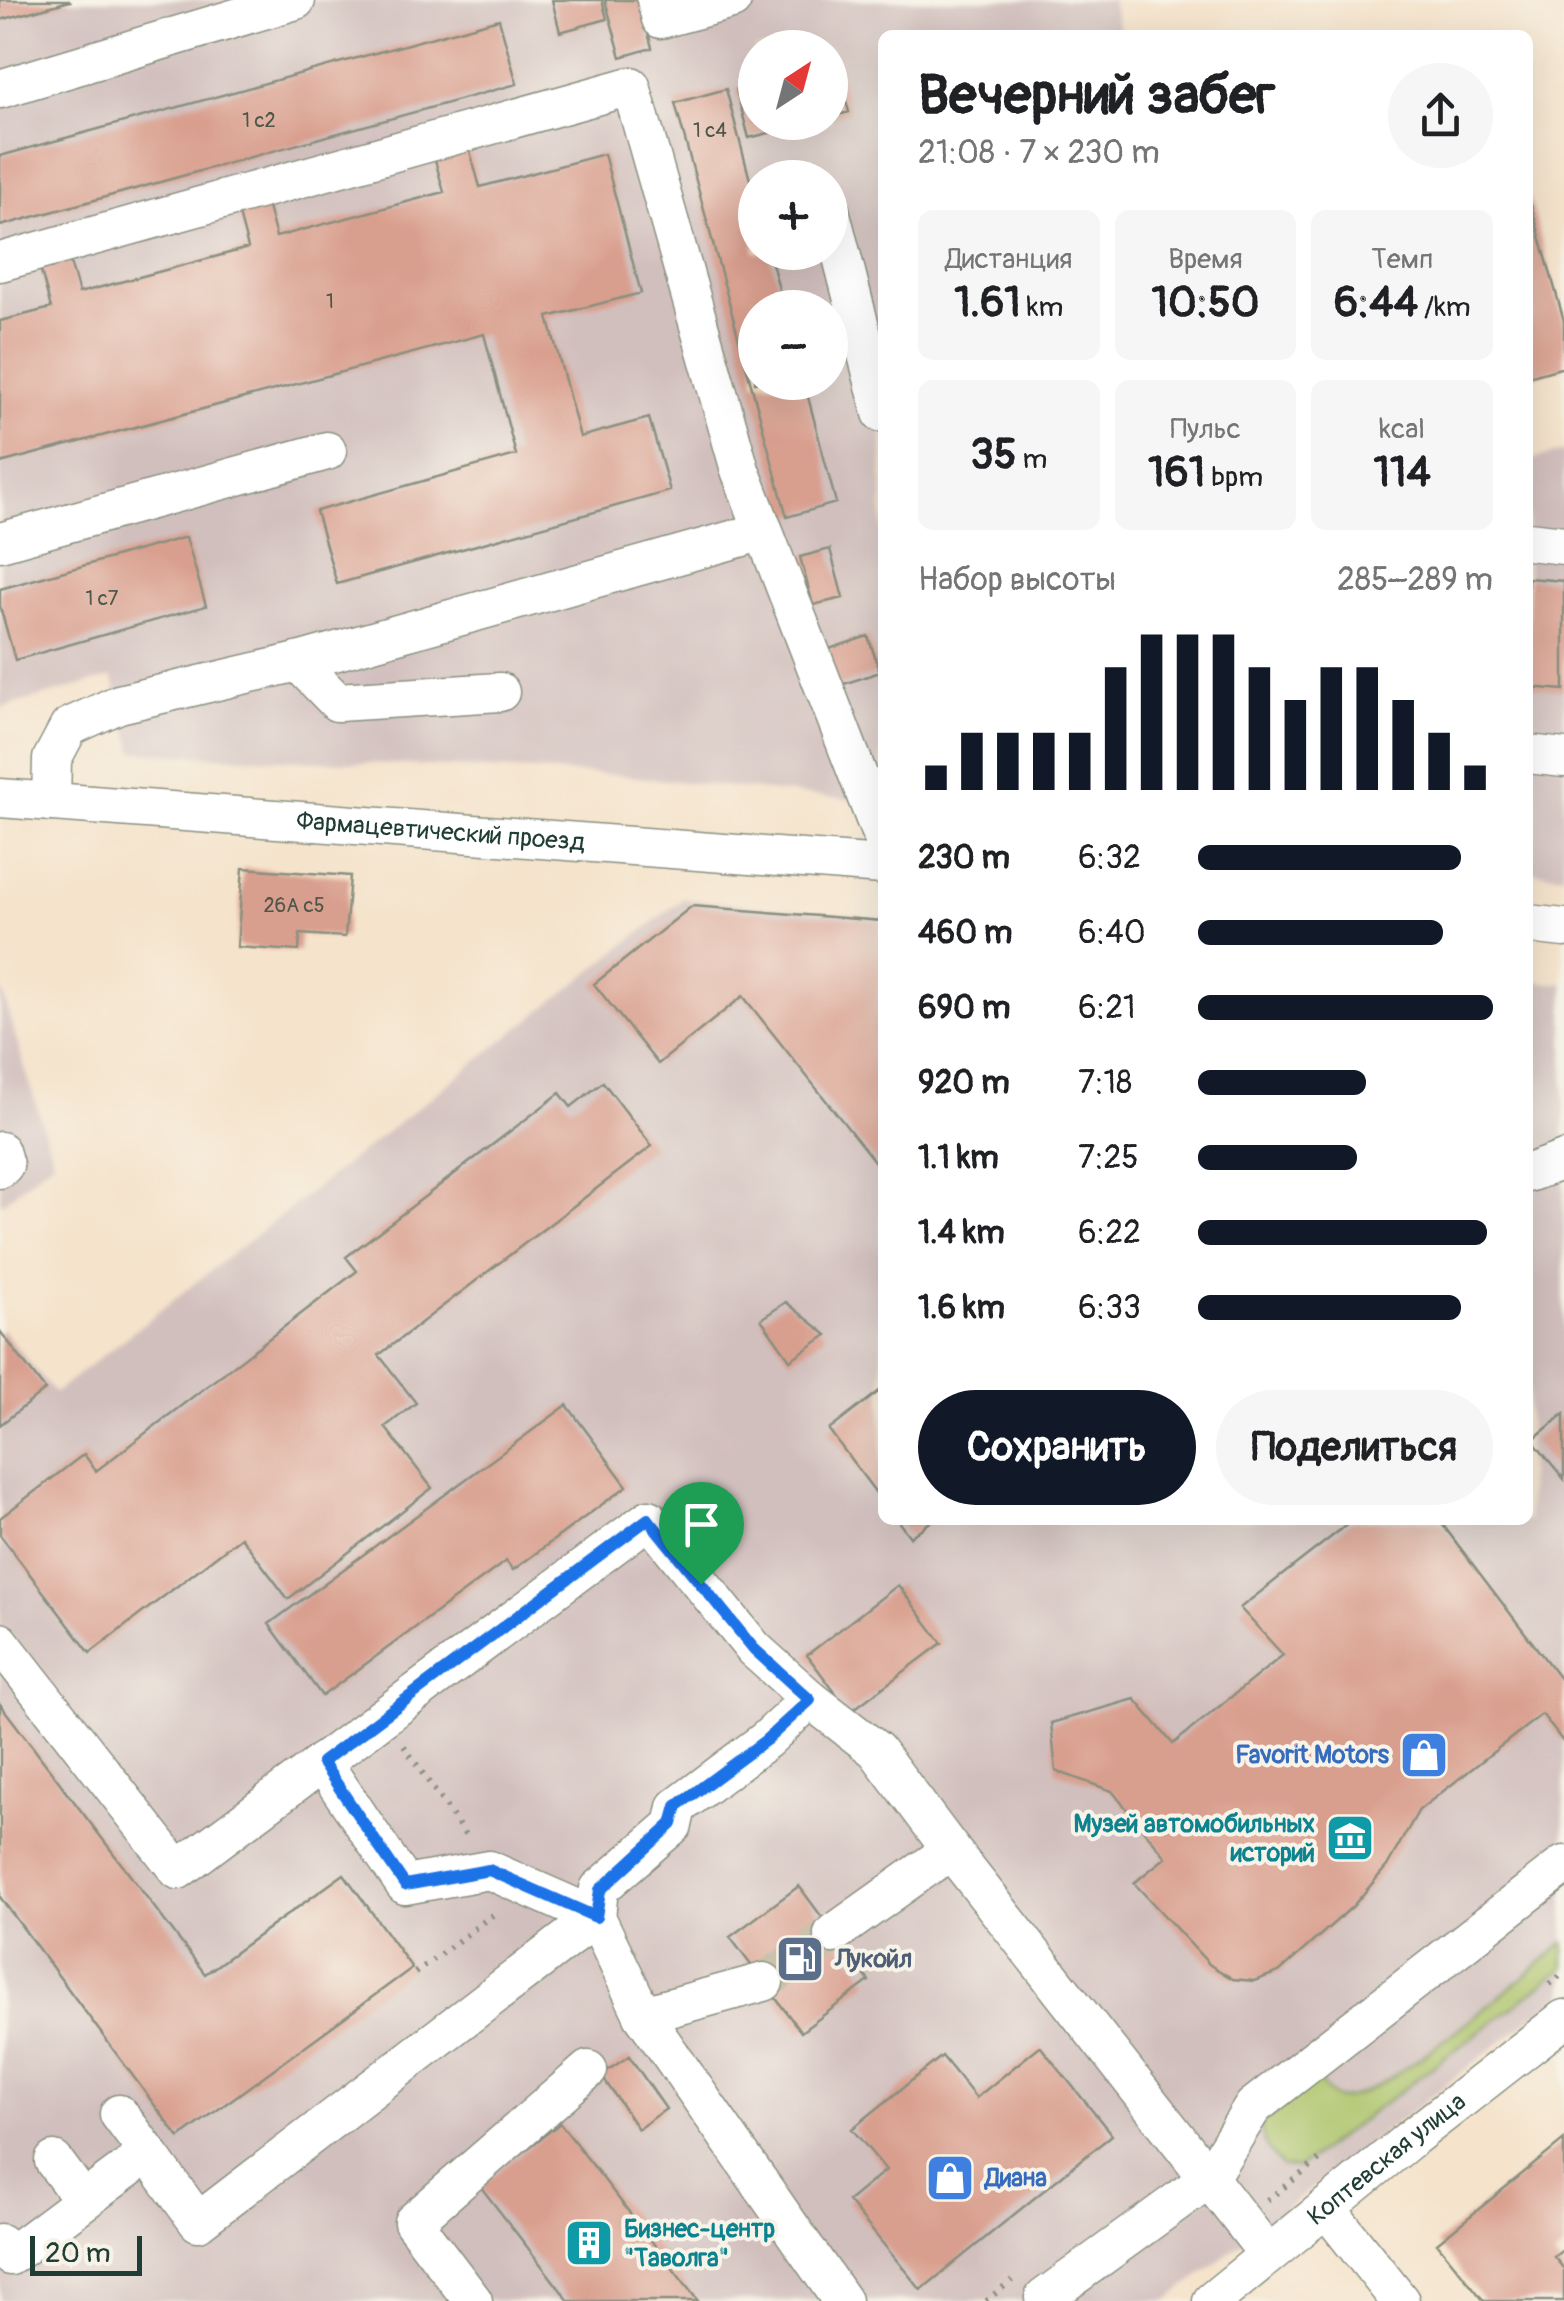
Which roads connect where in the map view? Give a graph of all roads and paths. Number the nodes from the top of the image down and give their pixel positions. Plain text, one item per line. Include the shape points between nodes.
1 (296, 0) edge
2 (656, 0) edge
3 (732, 0) edge
4 (0, 89) edge
5 (0, 262) edge
6 (845, 270) edge
7 (878, 397) edge
8 (327, 451) dead end
9 (764, 531) junction
10 (0, 542) edge
11 (1533, 542) edge
12 (1564, 545) edge
13 (298, 662) junction
14 (500, 692) dead end
15 (1533, 755) edge
16 (1564, 758) edge
17 (0, 798) edge
18 (51, 802) junction
19 (878, 827) edge
20 (878, 866) edge
21 (1533, 925) edge
22 (1564, 928) edge
23 (0, 1151) edge
24 (1564, 1160) edge
25 (0, 1168) edge
26 (1533, 1171) edge
27 (0, 1642) edge
28 (810, 1700) junction
29 (383, 1716) junction
30 (322, 1762) junction
31 (950, 1850) junction
32 (1564, 1866) edge
33 (489, 1870) junction
34 (596, 1917) junction
35 (834, 1934) tunnel mouth
36 (764, 1982) tunnel mouth
37 (642, 2015) junction
38 (1564, 2019) edge
39 (588, 2070) dead end
40 (120, 2114) dead end
41 (148, 2152) junction
42 (54, 2161) dead end
43 (1208, 2179) junction
44 (83, 2200) junction
45 (1326, 2208) junction
46 (0, 2243) edge
47 (1268, 2254) junction
48 (1044, 2298) dead end
49 (474, 2301) edge
50 (842, 2301) edge
51 (1212, 2301) edge
52 (1400, 2301) edge

1 - 4 street
2 - 3 street via 661,19
5 - 9 street via 631,86 740,470
6 - 7 street
8 - 10 street
9 - 13 street
9 - 19 street
11 - 12 street
13 - 14 street via 337,702
13 - 18 street via 119,704 69,726 52,759
15 - 16 street
17 - 18 street, Фармацевтический проезд
18 - 20 street, Фармацевтический проезд
21 - 22 street
23 - 25 street
24 - 26 street
27 - 30 street via 178,1870
28 - 29 street via 754,1649 648,1519
28 - 31 street via 876,1750
28 - 34 street via 677,1806 672,1824 600,1890
29 - 30 street
29 - 33 path
30 - 33 street via 405,1885
31 - 35 street
31 - 43 street
32 - 43 street via 1254,2107
33 - 34 street
34 - 37 street
34 - 41 street via 198,2222
36 - 37 street
37 - 50 street
38 - 45 street, Коптевская улица
39 - 49 street via 414,2222
40 - 41 street
41 - 44 street
42 - 44 street
43 - 47 street
43 - 48 street
44 - 46 street via 10,2256
45 - 47 street, Коптевская улица
45 - 52 street
47 - 51 street, Коптевская улица

